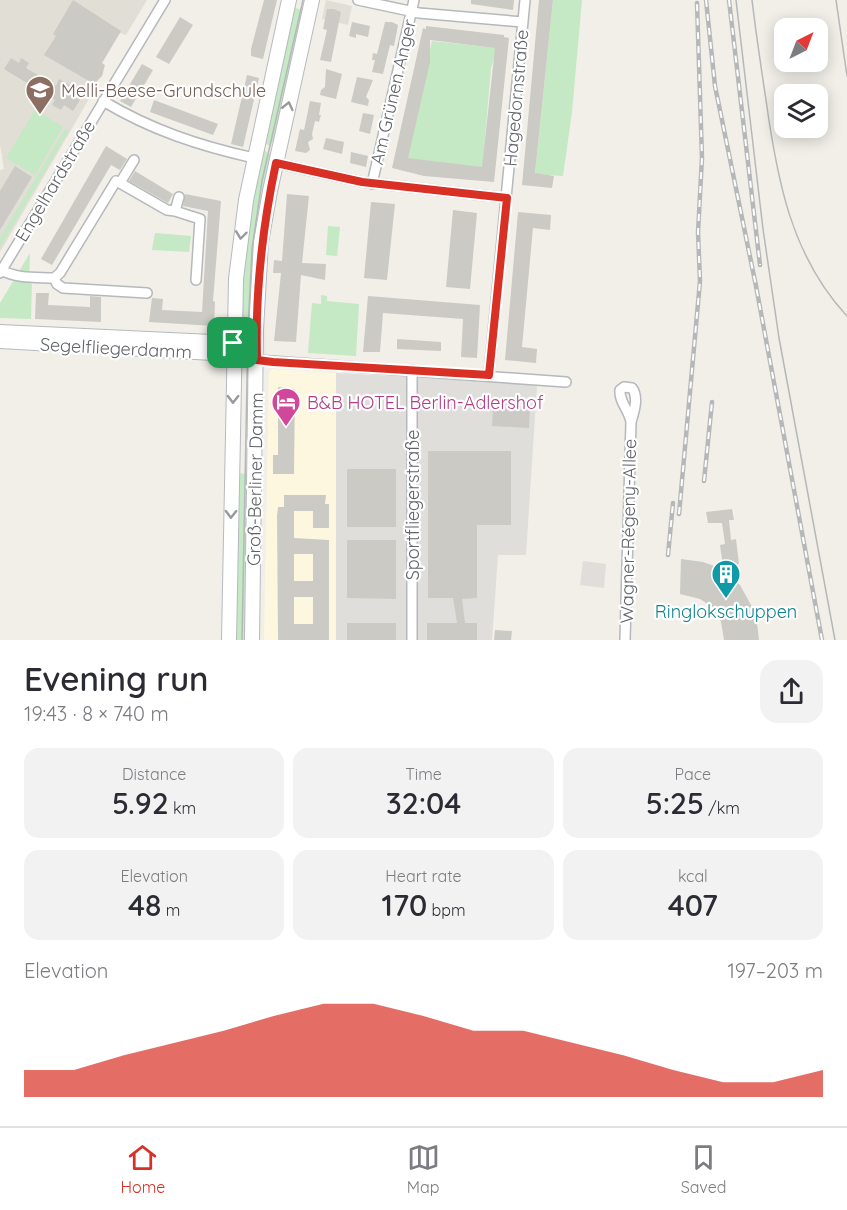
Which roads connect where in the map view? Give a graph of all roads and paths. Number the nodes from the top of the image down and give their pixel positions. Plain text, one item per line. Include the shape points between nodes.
1 (165, 0) edge
2 (289, 0) edge
3 (312, 0) edge
4 (358, 0) edge
5 (414, 0) edge
6 (525, 0) edge
7 (411, 11) junction
8 (523, 22) junction
9 (103, 101) junction
10 (254, 158) junction
11 (134, 160) dead end
12 (276, 163) junction
13 (120, 183) junction
14 (372, 184) junction
15 (179, 197) dead end
16 (507, 198) junction
17 (175, 211) junction
18 (1, 272) edge
19 (54, 278) junction
20 (196, 280) dead end
21 (147, 293) dead end
22 (0, 332) edge
23 (0, 341) edge
24 (233, 350) junction
25 (257, 360) junction
26 (412, 370) junction
27 (489, 375) junction
28 (566, 382) dead end
29 (631, 422) dead end
30 (229, 640) edge
31 (252, 640) edge
32 (412, 640) edge
33 (625, 640) edge

1 - 9 street, Engelhardstraße
2 - 10 main road, Groß-Berliner Damm
12 -> 3 main road, Groß-Berliner Damm
4 - 7 street
5 - 7 street, Am Grünen Anger
6 - 8 street, Hagedornstraße
7 - 8 street
7 - 14 street, Am Grünen Anger
8 - 16 street, Hagedornstraße
9 - 10 street via 172,136
9 - 18 street, Engelhardstraße
10 -> 24 main road, Groß-Berliner Damm via 236,279
11 - 13 street
12 - 14 street
12 - 25 main road, Groß-Berliner Damm via 261,242
13 - 17 street via 166,210
13 - 19 street via 116,180
14 - 16 street
15 - 17 street
16 - 27 street, Hagedornstraße
17 - 20 street via 200,219
18 - 19 street, Engelhardstraße
19 - 21 street via 63,288
22 - 24 main road, Segelfliegerdamm
23 - 24 main road, Segelfliegerdamm via 213,353
24 - 25 main road
24 -> 30 main road, Groß-Berliner Damm
25 - 26 street
25 - 31 main road, Groß-Berliner Damm
26 - 27 street
26 - 32 street, Sportfliegerstraße
27 - 28 street
29 - 33 street, Wagner-Régeny-Allee

